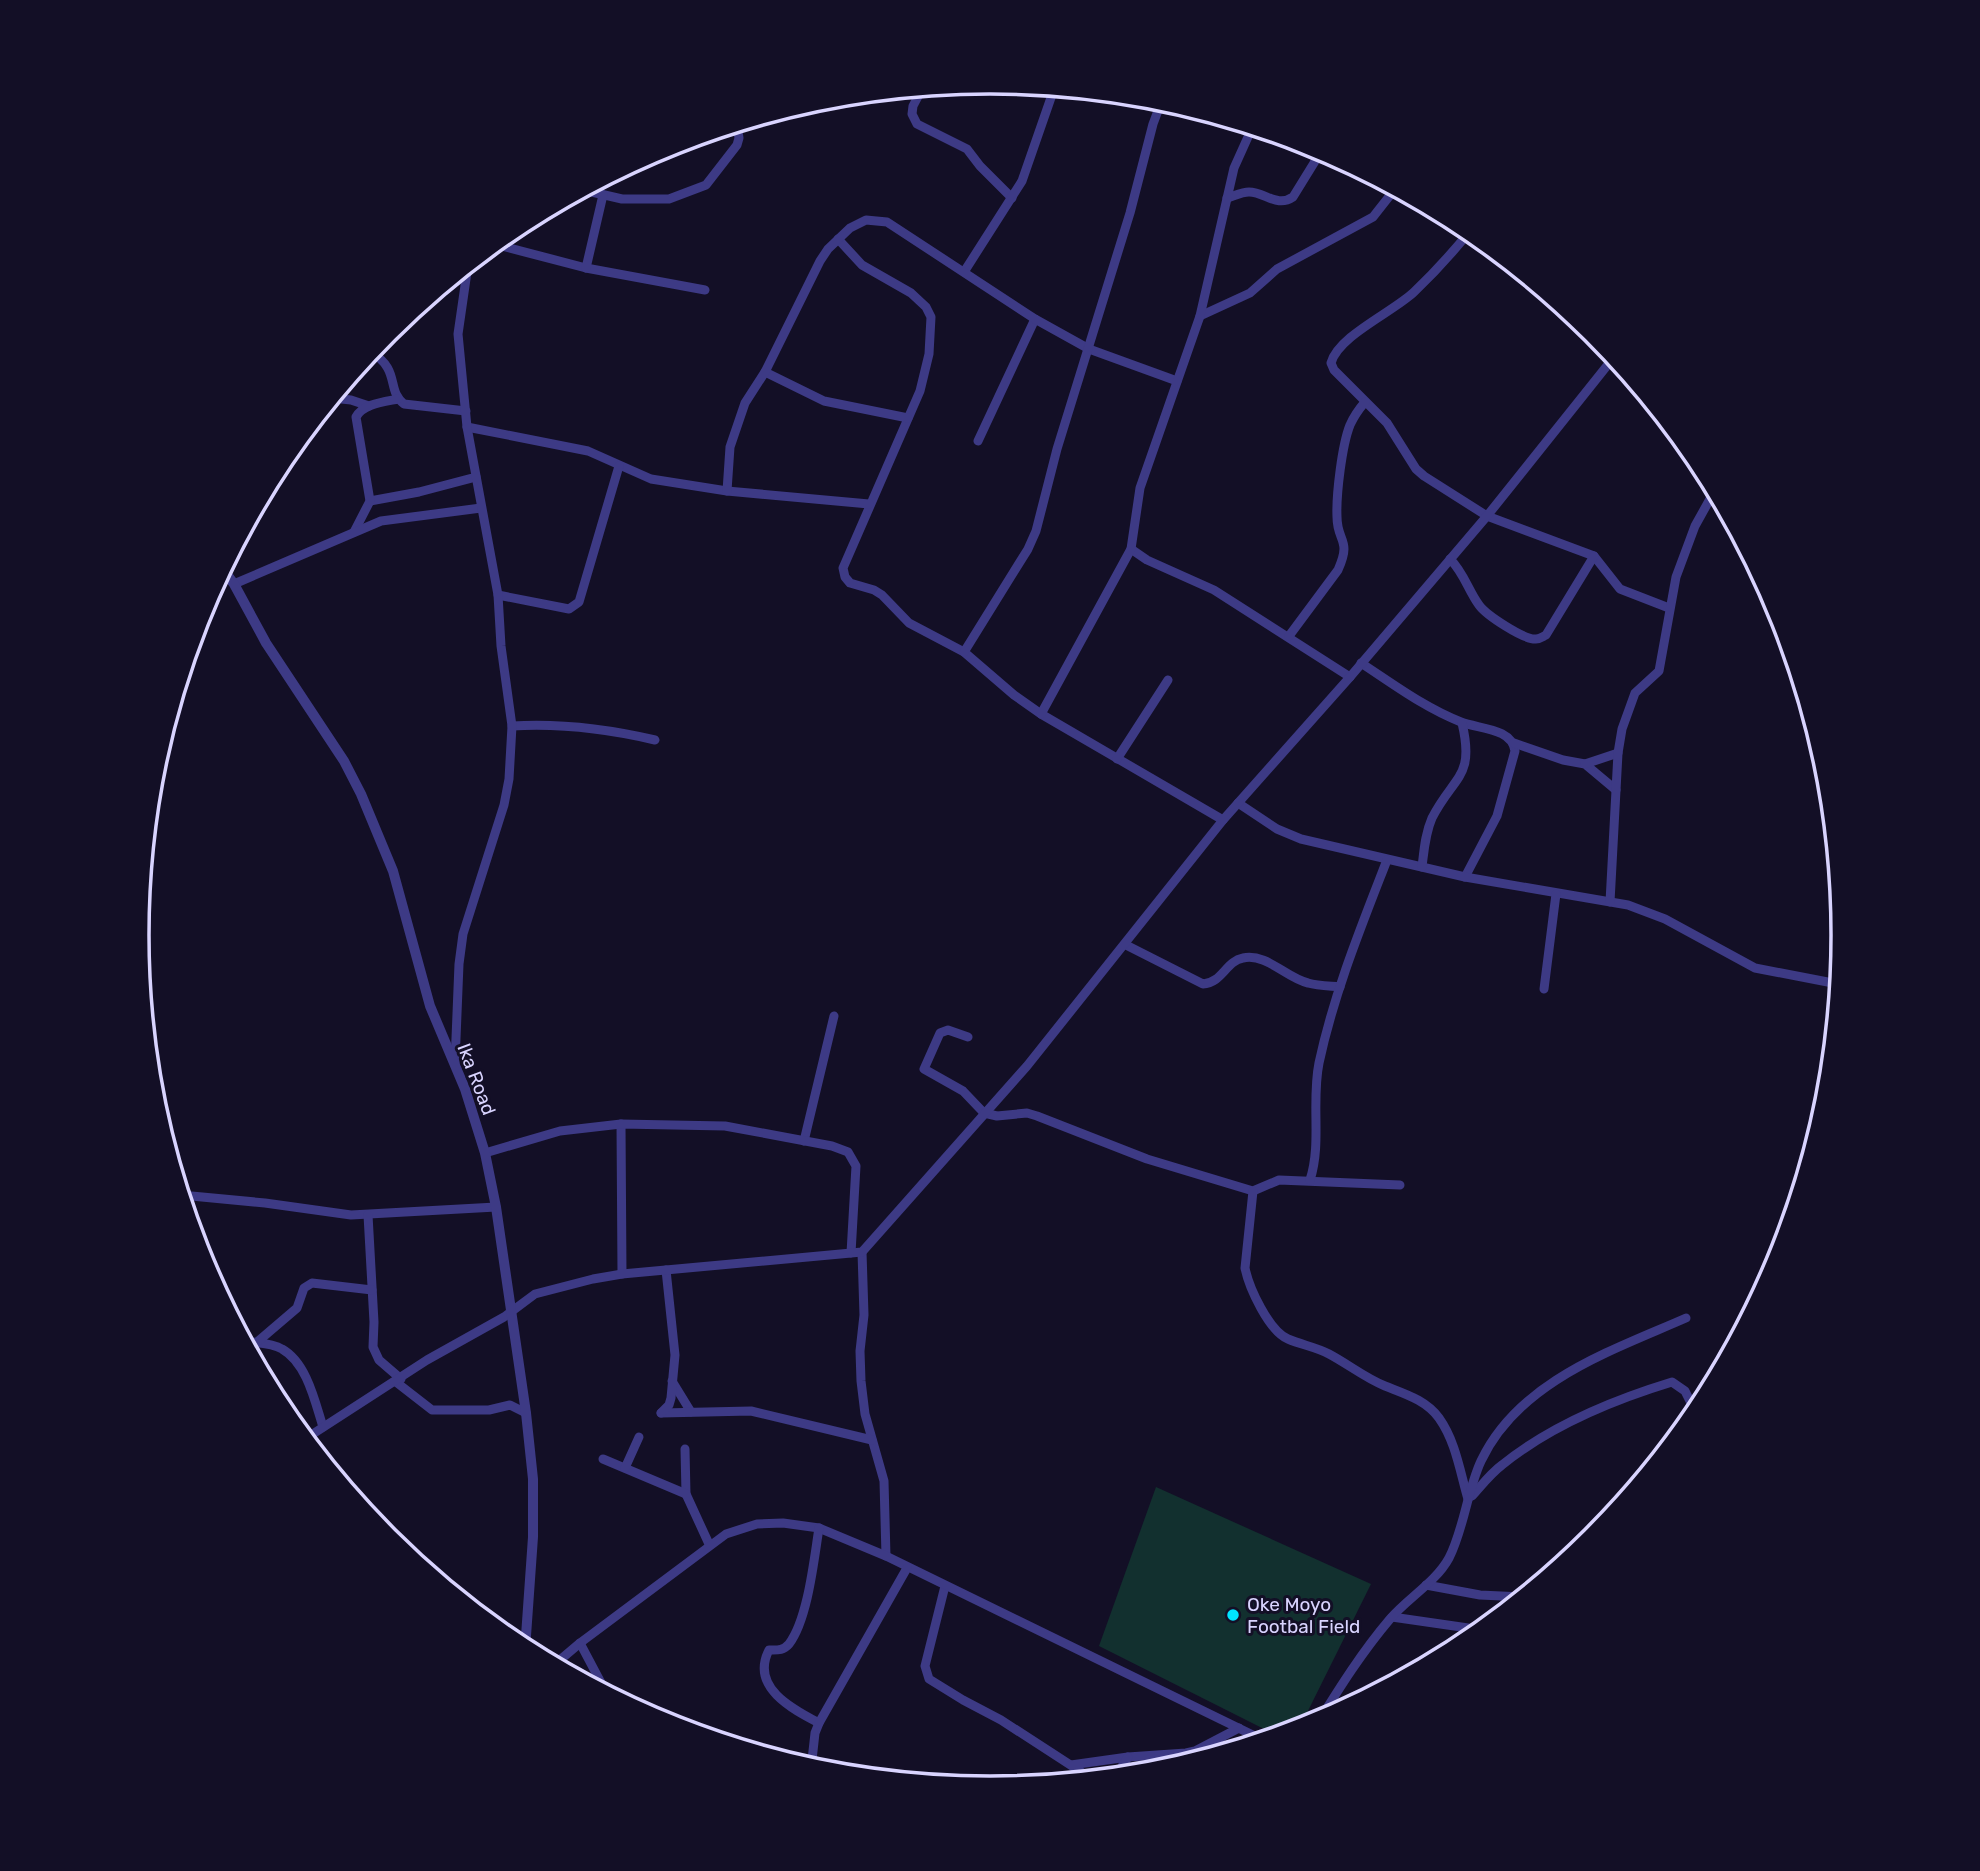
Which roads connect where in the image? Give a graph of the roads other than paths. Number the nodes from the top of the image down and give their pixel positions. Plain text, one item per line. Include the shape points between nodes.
1 (1051, 97) edge
2 (917, 98) edge
3 (1158, 112) edge
4 (738, 133) edge
5 (1249, 136) edge
6 (1315, 161) edge
7 (596, 193) edge
8 (603, 195) junction
9 (1390, 196) edge
10 (1012, 198) junction
11 (1227, 198) junction
12 (838, 239) junction
13 (1461, 239) edge
14 (507, 247) edge
15 (586, 268) junction
16 (964, 272) junction
17 (466, 278) edge
18 (705, 290) dead end
19 (1200, 316) junction
20 (1035, 319) junction
21 (1089, 349) junction
22 (380, 357) edge
23 (1607, 365) edge
24 (765, 372) junction
25 (1177, 381) junction
26 (343, 399) edge
27 (398, 399) junction
28 (1365, 402) junction
29 (369, 406) junction
30 (466, 411) junction
31 (908, 418) junction
32 (467, 427) junction
33 (978, 441) dead end
34 (619, 466) junction
35 (476, 477) junction
36 (727, 491) junction
37 (370, 501) junction
38 (1709, 501) edge
39 (869, 504) junction
40 (481, 508) junction
41 (1487, 516) junction
42 (354, 532) junction
43 (1131, 549) junction
44 (1594, 556) junction
45 (1147, 559) junction
46 (1450, 559) junction
47 (1122, 565) junction
48 (230, 578) edge
49 (234, 584) junction
50 (498, 595) junction
51 (1670, 608) junction
52 (1289, 636) junction
53 (964, 652) junction
54 (1361, 663) junction
55 (1350, 677) junction
56 (1168, 680) dead end
57 (1041, 714) junction
58 (1462, 723) junction
59 (512, 726) junction
60 (655, 740) dead end
61 (1514, 743) junction
62 (1618, 753) junction
63 (1117, 759) junction
64 (1586, 765) junction
65 (1616, 790) junction
66 (1238, 803) junction
67 (1223, 820) junction
68 (1387, 860) junction
69 (1422, 867) junction
70 (1465, 877) junction
71 (1556, 894) junction
72 (1610, 902) junction
73 (1126, 945) junction
74 (1829, 982) edge
75 (1340, 987) junction
76 (1544, 989) dead end
77 (834, 1016) dead end
78 (968, 1037) dead end
79 (455, 1068) junction
80 (984, 1114) junction
81 (621, 1125) junction
82 (804, 1141) junction
83 (485, 1153) junction
84 (1310, 1180) junction
85 (1400, 1185) dead end
86 (1252, 1191) junction
87 (191, 1196) edge
88 (496, 1207) junction
89 (368, 1215) junction
90 (856, 1253) junction
91 (666, 1270) junction
92 (622, 1274) junction
93 (372, 1290) junction
94 (510, 1311) junction
95 (1686, 1318) dead end
96 (256, 1343) joint
97 (398, 1380) junction
98 (672, 1381) junction
99 (1690, 1401) edge
100 (691, 1412) junction
101 (526, 1413) junction
102 (323, 1427) junction
103 (313, 1434) edge
104 (639, 1437) dead end
105 (872, 1440) junction
106 (685, 1449) dead end
107 (603, 1459) dead end
108 (625, 1468) junction
109 (686, 1494) junction
110 (1468, 1500) junction
111 (820, 1528) junction
112 (709, 1544) junction
113 (886, 1556) junction
114 (907, 1568) junction
115 (1426, 1585) junction
116 (945, 1586) junction
117 (1510, 1596) edge
118 (1392, 1617) junction
119 (1467, 1628) edge
120 (526, 1637) edge
121 (580, 1643) junction
122 (561, 1659) edge
123 (600, 1680) edge
124 (1329, 1705) edge
125 (819, 1723) junction
126 (1239, 1728) junction
127 (1252, 1734) edge
128 (1194, 1751) edge
129 (1195, 1751) edge
130 (812, 1757) edge
131 (1128, 1757) junction
132 (1071, 1765) junction
133 (1123, 1765) edge
134 (1080, 1771) edge

1 - 10 street via 1023,181
2 - 10 street via 912,114 917,124 967,149
3 - 21 street
4 - 8 street via 737,145 706,185 669,199
5 - 11 street
6 - 11 street via 1287,201 1251,192
7 - 8 street
8 - 15 street
9 - 19 street via 1366,222 1277,269 1250,293
10 - 16 street
11 - 19 street
12 - 16 street via 866,220 887,222
12 - 24 street via 820,261
12 - 31 street via 862,265 911,293 931,317 929,354
13 - 28 street via 1414,292 1351,338 1333,357 1334,370
14 - 15 street
15 - 18 street
16 - 20 street
17 - 30 street via 458,334
19 - 25 street
20 - 21 street
20 - 33 street
21 - 25 street
21 - 53 street via 1036,531
22 - 27 street via 390,369
23 - 41 street
24 - 31 street via 824,401
24 - 36 street via 745,403 732,440
25 - 43 street via 1140,488
26 - 29 street
27 - 29 street
27 - 30 street via 413,406
28 - 41 street via 1387,423 1416,469
28 - 52 street via 1349,428 1342,465 1336,520 1345,544 1342,562
29 - 37 street via 356,417
30 - 32 street
31 - 39 street
32 - 34 street via 588,451
32 - 35 street
34 - 36 street via 651,479
34 - 50 street via 579,602 569,609
35 - 37 street
35 - 40 street
36 - 39 street
37 - 42 street
38 - 51 street via 1676,577
39 - 53 street via 843,568 845,577 882,595 917,629
40 - 42 street via 388,520
40 - 50 street
41 - 44 street
41 - 46 street
42 - 49 street
43 - 45 street
43 - 47 street
44 - 46 street via 1546,635 1535,639 1485,612
44 - 51 street via 1620,589
45 - 47 street
45 - 52 street via 1197,581
46 - 54 street
47 - 57 street
48 - 49 street, Ika Road
49 - 79 street, Ika Road via 361,794 393,871 430,1006
50 - 59 street
51 - 62 street via 1659,671 1635,693
52 - 55 street
53 - 57 street
54 - 55 street
54 - 58 street via 1431,709
55 - 66 street
56 - 63 street
57 - 63 street
58 - 61 street via 1508,736
58 - 69 street via 1468,758 1426,834
59 - 60 street via 569,726
59 - 79 street via 503,805 463,934
61 - 64 street
61 - 70 street via 1497,816
62 - 64 street
62 - 65 street
63 - 67 street
64 - 65 street
65 - 72 street
66 - 67 street
66 - 68 street via 1301,839
67 - 73 street
68 - 69 street
68 - 75 street
69 - 70 street
70 - 71 street
71 - 72 street
71 - 76 street
72 - 74 street via 1665,919 1755,968
73 - 75 street via 1203,984 1218,979 1236,960 1255,958 1309,984
73 - 80 street
75 - 84 street via 1318,1067 1315,1164
77 - 82 street
78 - 80 street via 948,1030 940,1033 924,1069 963,1091
79 - 83 street, Ika Road
80 - 86 street via 1037,1115 1147,1159
80 - 90 street
81 - 82 street via 725,1126
81 - 83 street via 560,1131
81 - 92 street
82 - 90 street via 848,1152 853,1158
83 - 88 street, Ika Road
84 - 85 street
84 - 86 street via 1279,1180
86 - 110 street via 1245,1268 1269,1322 1287,1339 1320,1349 1424,1403 1451,1438
87 - 89 street
88 - 89 street
88 - 94 street, Ika Road
89 - 93 street
90 - 91 street
90 - 105 street via 864,1315 860,1381
91 - 92 street
91 - 98 street
92 - 94 street via 535,1294
93 - 96 street via 312,1283 304,1288 297,1308
93 - 97 street via 375,1354
94 - 97 street
94 - 101 street, Ika Road
95 - 110 street via 1549,1384 1489,1446
96 - 102 street via 282,1348 292,1357 308,1384
97 - 101 street via 432,1410 489,1410 510,1405
97 - 102 street
98 - 100 street
98 - 100 street via 669,1405 661,1413
99 - 110 street via 1672,1382 1632,1394 1540,1438 1500,1466
100 - 105 street via 751,1411
101 - 120 street, Ika Road via 533,1536
102 - 103 street
104 - 108 street
105 - 113 street via 884,1481
106 - 109 street
107 - 108 street
108 - 109 street
109 - 112 street
110 - 115 street via 1449,1558
111 - 112 street via 757,1524
111 - 113 street
111 - 125 street via 799,1620 788,1645 769,1650 764,1665 766,1679 779,1699
112 - 121 street
113 - 114 street
114 - 116 street
114 - 125 street
115 - 117 street
115 - 118 street
116 - 126 street
116 - 132 street via 925,1666 929,1679
118 - 119 street
118 - 124 street via 1357,1659
121 - 122 street
121 - 123 street
125 - 130 street
126 - 127 street
126 - 129 street
128 - 131 street
131 - 132 street
131 - 133 street
132 - 134 street

